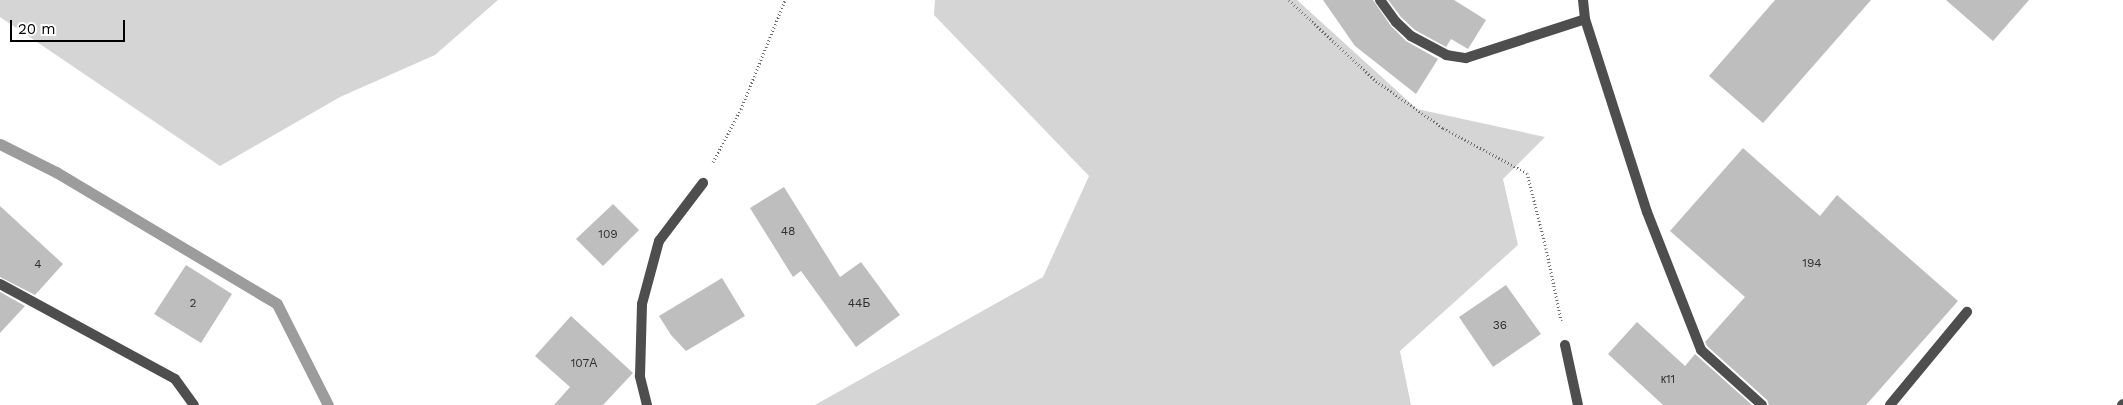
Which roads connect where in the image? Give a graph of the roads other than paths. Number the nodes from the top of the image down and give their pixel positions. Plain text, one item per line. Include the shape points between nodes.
1 (1380, 0) edge
2 (1583, 0) edge
3 (1585, 20) junction
4 (703, 182) road end
5 (0, 284) edge
6 (1967, 312) dead end
7 (1565, 345) road end
8 (194, 405) edge
9 (647, 405) edge
10 (1578, 405) edge
11 (1762, 405) edge
12 (1890, 405) edge

1 - 3 street via 1396,22 1412,36 1446,55 1466,58
2 - 3 street
3 - 11 street via 1647,212 1701,350
4 - 9 street via 659,241 642,304 640,376
5 - 8 street via 175,378
6 - 12 street
7 - 10 street

